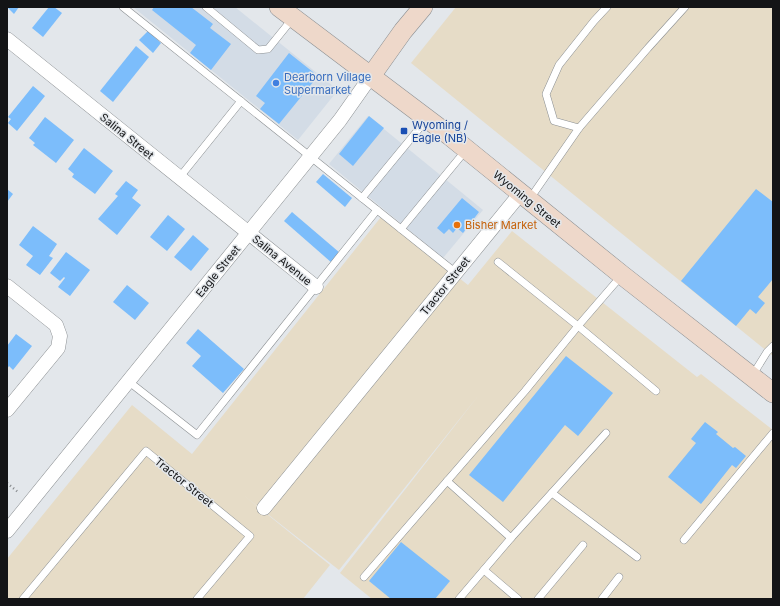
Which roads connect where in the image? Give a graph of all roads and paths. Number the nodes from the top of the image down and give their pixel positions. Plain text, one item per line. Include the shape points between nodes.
1 (123, 7) edge
2 (423, 7) edge
3 (607, 7) edge
4 (685, 7) edge
5 (210, 8) edge
6 (286, 12) edge
7 (7, 39) edge
8 (371, 76) junction
9 (241, 101) junction
10 (427, 119) junction
11 (579, 128) junction
12 (466, 150) junction
13 (310, 157) junction
14 (179, 178) junction
15 (525, 197) junction
16 (362, 198) junction
17 (377, 210) junction
18 (401, 229) junction
19 (248, 233) junction
20 (498, 262) dead end
21 (456, 273) junction
22 (622, 275) junction
23 (7, 286) edge
24 (316, 287) junction
25 (578, 326) junction
26 (773, 346) edge
27 (751, 376) junction
28 (128, 381) junction
29 (656, 391) dead end
30 (773, 393) edge
31 (7, 410) edge
32 (606, 433) dead end
33 (773, 433) edge
34 (447, 482) junction
35 (7, 483) edge
36 (18, 492) dead end
37 (552, 493) junction
38 (264, 508) dead end
39 (7, 531) edge
40 (512, 538) junction
41 (684, 540) dead end
42 (583, 545) dead end
43 (637, 557) dead end
44 (484, 570) junction
45 (364, 577) dead end
46 (619, 577) dead end
47 (23, 599) edge
48 (197, 599) edge
49 (459, 599) edge
50 (518, 599) edge
51 (538, 599) edge
52 (602, 599) edge

1 - 9 lane
2 - 8 main road, Eagle Street
3 - 11 lane via 559,65 546,94 554,121
4 - 11 lane
5 - 6 lane via 258,50 268,49
6 - 8 main road, Wyoming Street
7 - 14 street, Salina Street
8 - 10 main road, Wyoming Street
8 - 13 street, Eagle Street
9 - 13 lane
9 - 14 lane
10 - 12 main road, Wyoming Street
10 - 16 lane
11 - 15 lane
12 - 15 main road, Wyoming Street
12 - 18 lane
13 - 16 lane
13 - 19 street, Eagle Street
14 - 19 street, Salina Street
15 - 21 street, Tractor Street
15 - 22 main road, Wyoming Street
16 - 17 lane
17 - 18 lane
17 - 24 lane
18 - 21 lane
19 - 24 street, Salina Avenue
19 - 28 street, Eagle Street
20 - 25 lane
21 - 38 street, Tractor Street
22 - 25 lane
22 - 27 main road, Wyoming Street
23 - 31 street via 56,325 60,336 58,348
24 - 28 lane via 197,435
25 - 29 lane
25 - 34 lane
26 - 27 lane
27 - 30 main road, Wyoming Street
28 - 39 street, Eagle Street
32 - 37 lane
33 - 41 lane
34 - 40 lane
34 - 45 lane
35 - 36 path
37 - 40 lane
37 - 43 lane
40 - 44 lane
42 - 51 lane
44 - 49 lane
44 - 50 lane
46 - 52 lane
47 - 48 lane, Tractor Street via 146,451 250,536

